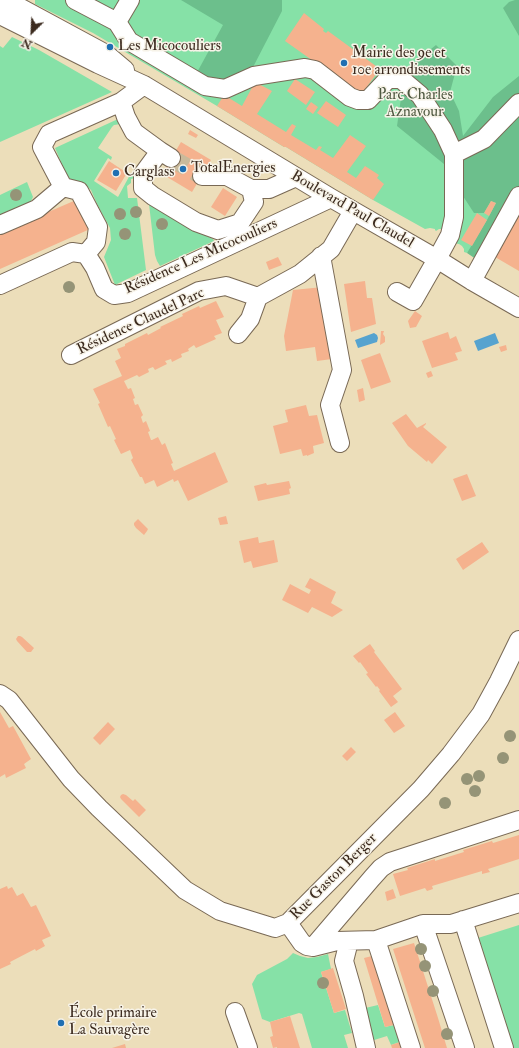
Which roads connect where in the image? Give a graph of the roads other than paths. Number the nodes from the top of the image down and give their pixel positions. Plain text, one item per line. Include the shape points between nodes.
1 (75, 0) edge
2 (130, 0) edge
3 (7, 6) edge
4 (118, 22) junction
5 (144, 86) junction
6 (121, 102) junction
7 (519, 103) edge
8 (454, 154) junction
9 (202, 176) tunnel mouth
10 (296, 177) junction
11 (63, 187) junction
12 (251, 188) junction
13 (519, 196) edge
14 (331, 198) junction
15 (353, 211) junction
16 (0, 225) edge
17 (86, 254) junction
18 (321, 256) junction
19 (437, 259) junction
20 (472, 281) junction
21 (0, 284) edge
22 (397, 292) dead end
23 (258, 297) junction
24 (519, 308) edge
25 (238, 334) dead end
26 (71, 355) dead end
27 (340, 443) dead end
28 (519, 640) edge
29 (0, 694) edge
30 (519, 820) edge
31 (519, 903) edge
32 (464, 920) junction
33 (288, 923) junction
34 (423, 924) junction
35 (376, 940) junction
36 (349, 941) junction
37 (313, 946) junction
38 (235, 1012) dead end
39 (248, 1048) edge
40 (366, 1048) edge
41 (412, 1048) edge
42 (465, 1048) edge
43 (504, 1048) edge

1 - 4 street
2 - 4 street
3 - 5 street, Boulevard Paul Claudel via 106,54
4 - 8 street via 130,41 204,86 225,89 254,76 305,68 314,70 350,97 368,100 388,79 401,80 420,94 443,130
5 - 6 street
5 - 10 street, Boulevard Paul Claudel
6 - 11 street via 50,134 42,147
6 - 12 street via 134,132 166,155 143,174 143,188 154,196 196,222 218,230 240,223 254,202
7 - 8 street via 484,139
8 - 19 street via 454,217 450,235
9 - 12 street via 227,176
10 - 12 street via 269,189
10 - 14 street, Boulevard Paul Claudel
11 - 16 street via 37,209
11 - 17 street via 79,191 98,228 96,242
13 - 20 street
14 - 15 street, Boulevard Paul Claudel
14 - 17 street, Résidence Les Micocouliers via 128,292 114,295 104,289
15 - 18 street via 330,249
15 - 19 street, Boulevard Paul Claudel
17 - 21 street via 72,252
18 - 23 street via 300,274
18 - 27 street via 342,370 330,405
19 - 20 street, Boulevard Paul Claudel
19 - 22 street via 413,301
20 - 24 street, Boulevard Paul Claudel
23 - 25 street via 250,319
23 - 26 street, Résidence Claudel Parc via 226,286 199,291
28 - 33 street, Rue Gaston Berger via 481,714 452,754 421,789
29 - 33 street, Rue Gaston Berger via 9,700 71,779 185,890 220,911 275,928
30 - 37 street via 390,862 372,878
31 - 32 street
32 - 34 street via 451,924
32 - 43 street
33 - 37 street via 302,943
34 - 35 street
34 - 42 street
35 - 36 street
35 - 41 street
36 - 37 street
36 - 40 street via 344,962
38 - 39 street

